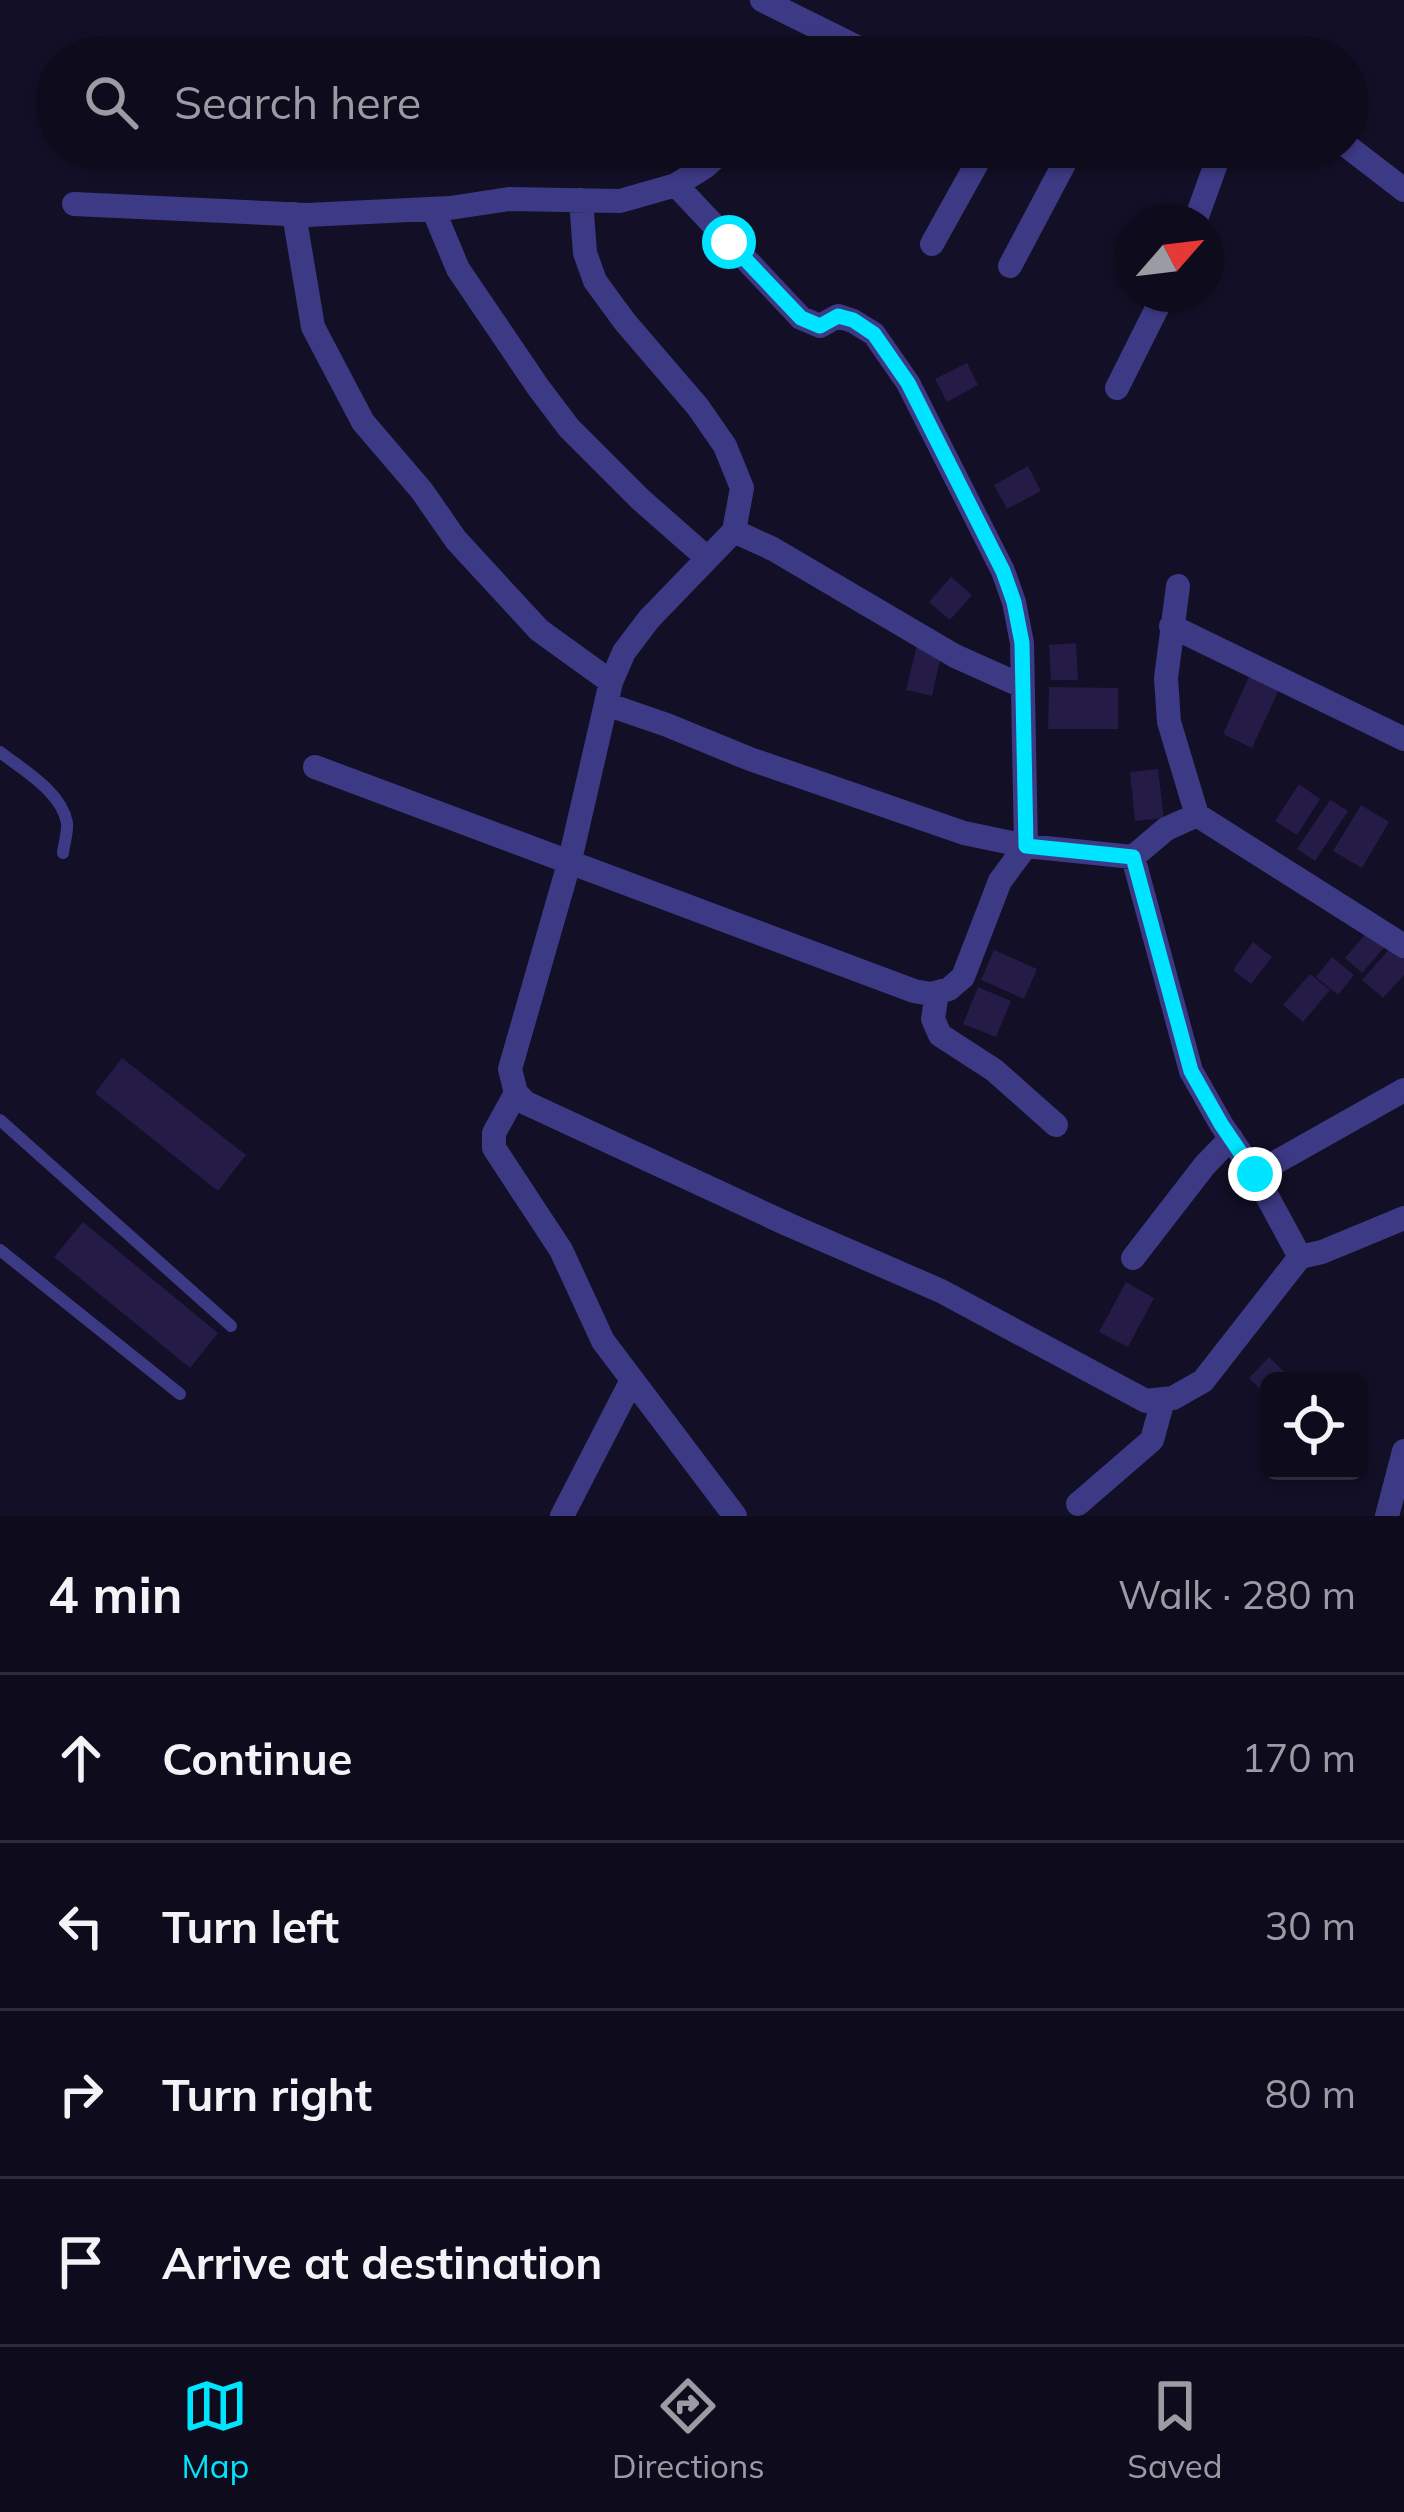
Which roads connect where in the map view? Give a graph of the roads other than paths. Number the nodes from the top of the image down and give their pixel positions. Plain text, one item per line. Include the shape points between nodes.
1 (762, 0) edge
2 (836, 36) edge
3 (1368, 162) edge
4 (703, 168) edge
5 (974, 168) edge
6 (1062, 168) edge
7 (1214, 168) edge
8 (676, 184) junction
9 (1404, 190) edge
10 (581, 200) junction
11 (74, 204) dead end
12 (1201, 204) edge
13 (434, 209) junction
14 (294, 214) junction
15 (932, 244) dead end
16 (1010, 266) dead end
17 (1155, 312) edge
18 (1117, 388) dead end
19 (734, 531) junction
20 (707, 558) junction
21 (1178, 586) dead end
22 (1171, 626) junction
23 (1022, 686) junction
24 (608, 693) junction
25 (1404, 739) edge
26 (0, 752) edge
27 (315, 767) dead end
28 (1197, 815) junction
29 (1026, 846) junction
30 (63, 853) dead end
31 (1133, 857) junction
32 (570, 860) junction
33 (1404, 946) edge
34 (937, 993) junction
35 (1404, 1090) edge
36 (516, 1093) junction
37 (0, 1120) edge
38 (1056, 1126) dead end
39 (1231, 1138) junction
40 (1255, 1174) junction
41 (1404, 1219) edge
42 (0, 1250) edge
43 (1300, 1257) junction
44 (1132, 1258) dead end
45 (231, 1326) dead end
46 (631, 1382) junction
47 (180, 1394) dead end
48 (1162, 1400) junction
49 (1404, 1450) edge
50 (1078, 1504) dead end
51 (562, 1516) edge
52 (735, 1516) edge
53 (1387, 1516) edge

1 - 2 street
3 - 9 street
4 - 8 street
5 - 15 street
6 - 16 street
7 - 12 street
8 - 10 street via 620,201
8 - 23 street via 801,318 820,326 838,316 853,320 874,334 908,383 1003,571 1022,643
10 - 13 street
10 - 19 street via 596,280 725,446 742,488
11 - 14 street
13 - 14 street
13 - 20 street via 458,269 569,428
14 - 24 street via 313,327 363,422 456,540
17 - 18 street
19 - 20 street
19 - 23 street
20 - 24 street via 624,652
21 - 22 street
22 - 25 street
22 - 28 street via 1169,722
23 - 29 street
24 - 29 street via 900,812
24 - 32 street
26 - 30 lane via 60,807
27 - 32 street
28 - 31 street
28 - 33 street
29 - 31 street
29 - 34 street via 1000,881 963,977
31 - 39 street via 1191,1071
32 - 34 street
32 - 36 street via 510,1069
34 - 38 street via 940,1035
35 - 40 street
36 - 46 street via 494,1148 561,1250
36 - 48 street via 941,1291 1146,1401
37 - 45 lane
39 - 40 street
39 - 44 street
40 - 43 street
41 - 43 street
42 - 47 lane
43 - 48 street via 1203,1381
46 - 51 street
46 - 52 street
48 - 50 street via 1152,1440
49 - 53 street

